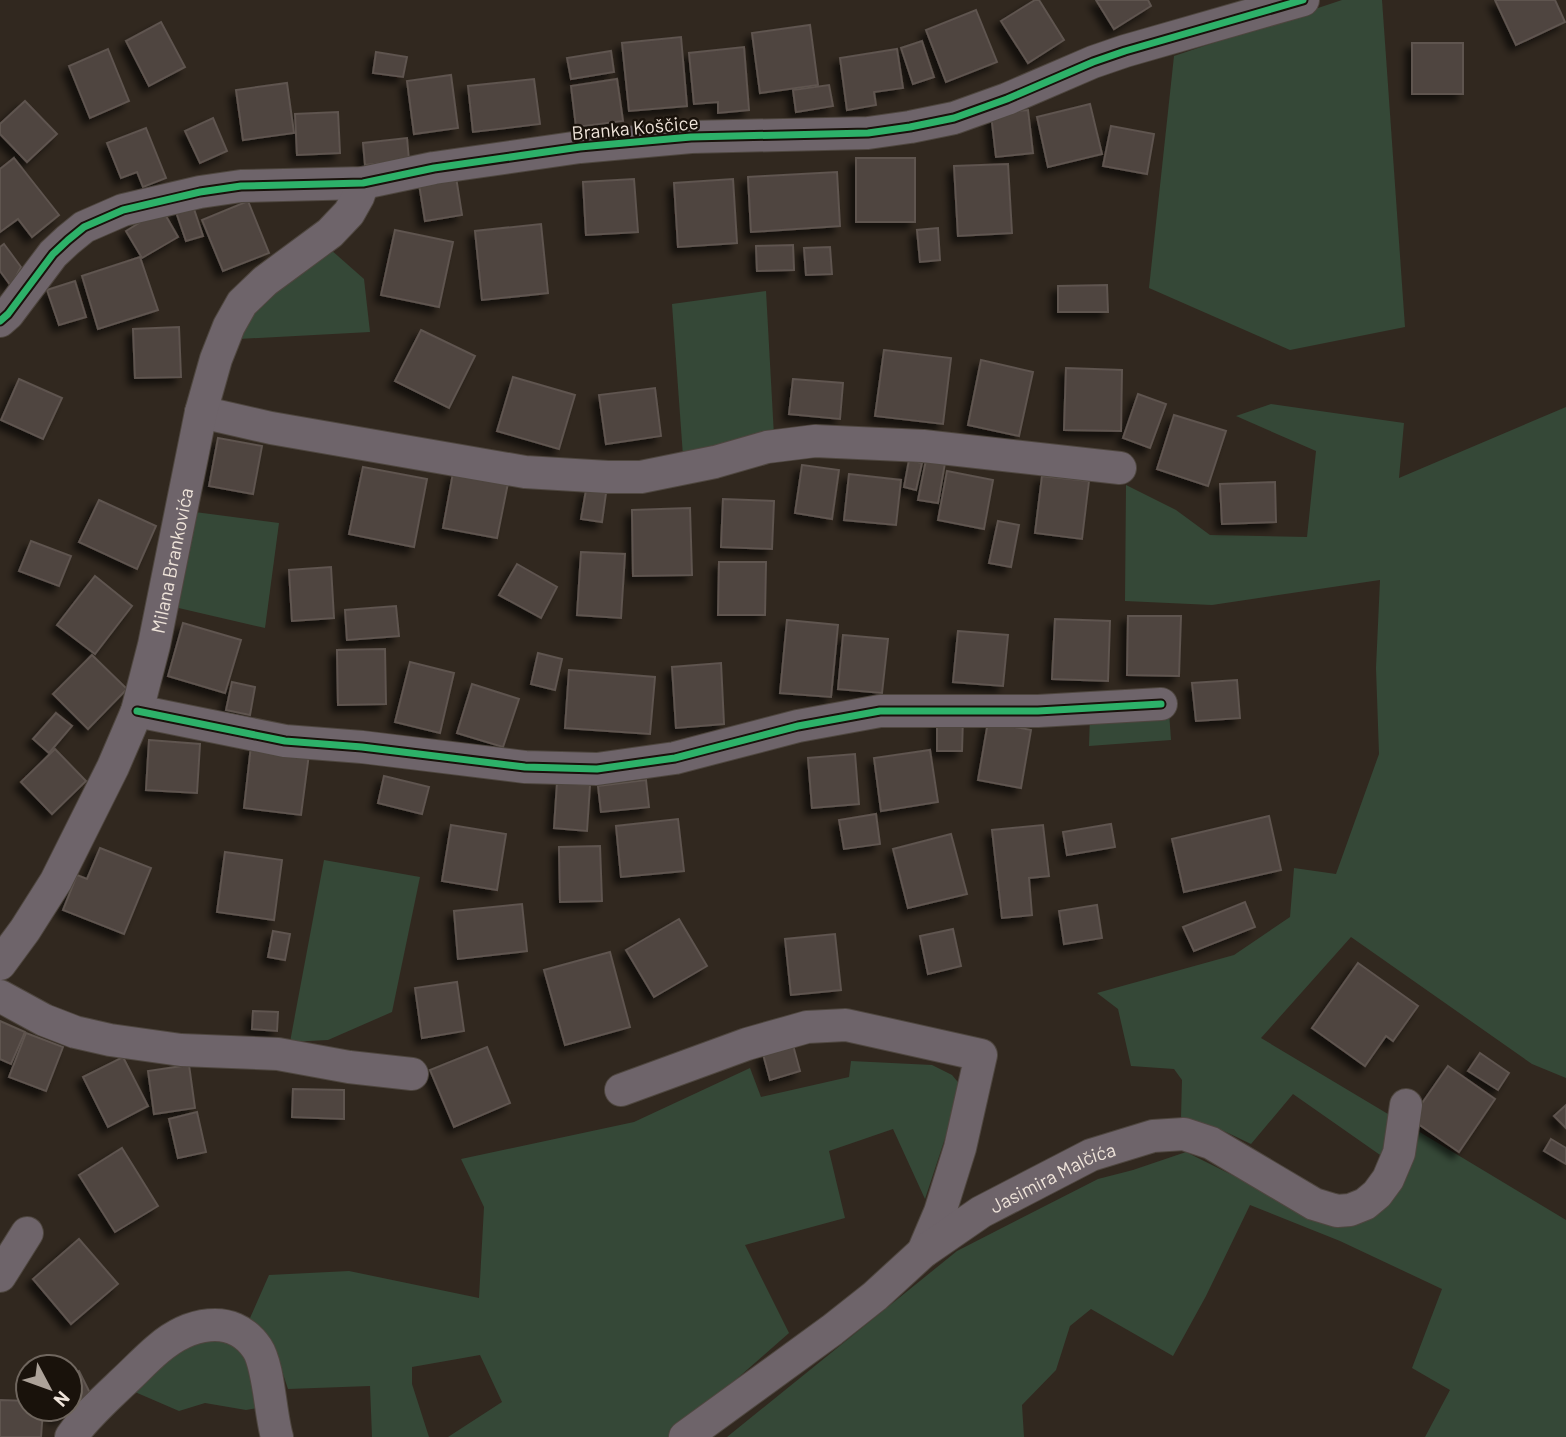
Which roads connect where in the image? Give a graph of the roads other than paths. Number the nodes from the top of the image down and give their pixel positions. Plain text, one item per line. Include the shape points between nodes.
1 (1303, 0) edge
2 (363, 183) junction
3 (0, 321) edge
4 (201, 412) junction
5 (1119, 468) dead end
6 (1161, 704) dead end
7 (137, 711) junction
8 (0, 964) edge
9 (0, 996) edge
10 (412, 1074) dead end
11 (621, 1090) dead end
12 (1406, 1105) dead end
13 (27, 1233) dead end
14 (923, 1252) junction
15 (0, 1276) edge
16 (71, 1437) edge
17 (277, 1437) edge
18 (685, 1437) edge

1 - 2 street, Branka Koščice via 1125,51 954,118 910,127 580,147
2 - 3 street, Branka Koščice via 241,186 104,217 84,227 53,254
2 - 4 street, Milana Brankovića via 349,214 330,233 242,303 216,359
4 - 5 street via 525,472 641,477 767,447 815,441 923,446
4 - 7 street, Milana Brankovića
6 - 7 street via 1038,711 880,711 798,726 675,758 597,769 525,767 285,741
7 - 8 street, Milana Brankovića via 56,881
9 - 10 street via 44,1020 110,1040 181,1051 278,1055
11 - 14 street via 807,1027 846,1025 981,1055 960,1148
12 - 14 street, Jasimira Malčića via 1399,1153 1388,1179 1365,1204 1350,1210 1314,1204 1210,1143 1184,1134 1153,1136 1091,1156 981,1212
13 - 15 street
14 - 18 street, Jasimira Malčića via 875,1296
16 - 17 street via 160,1347 200,1326 220,1324 238,1329 258,1349

